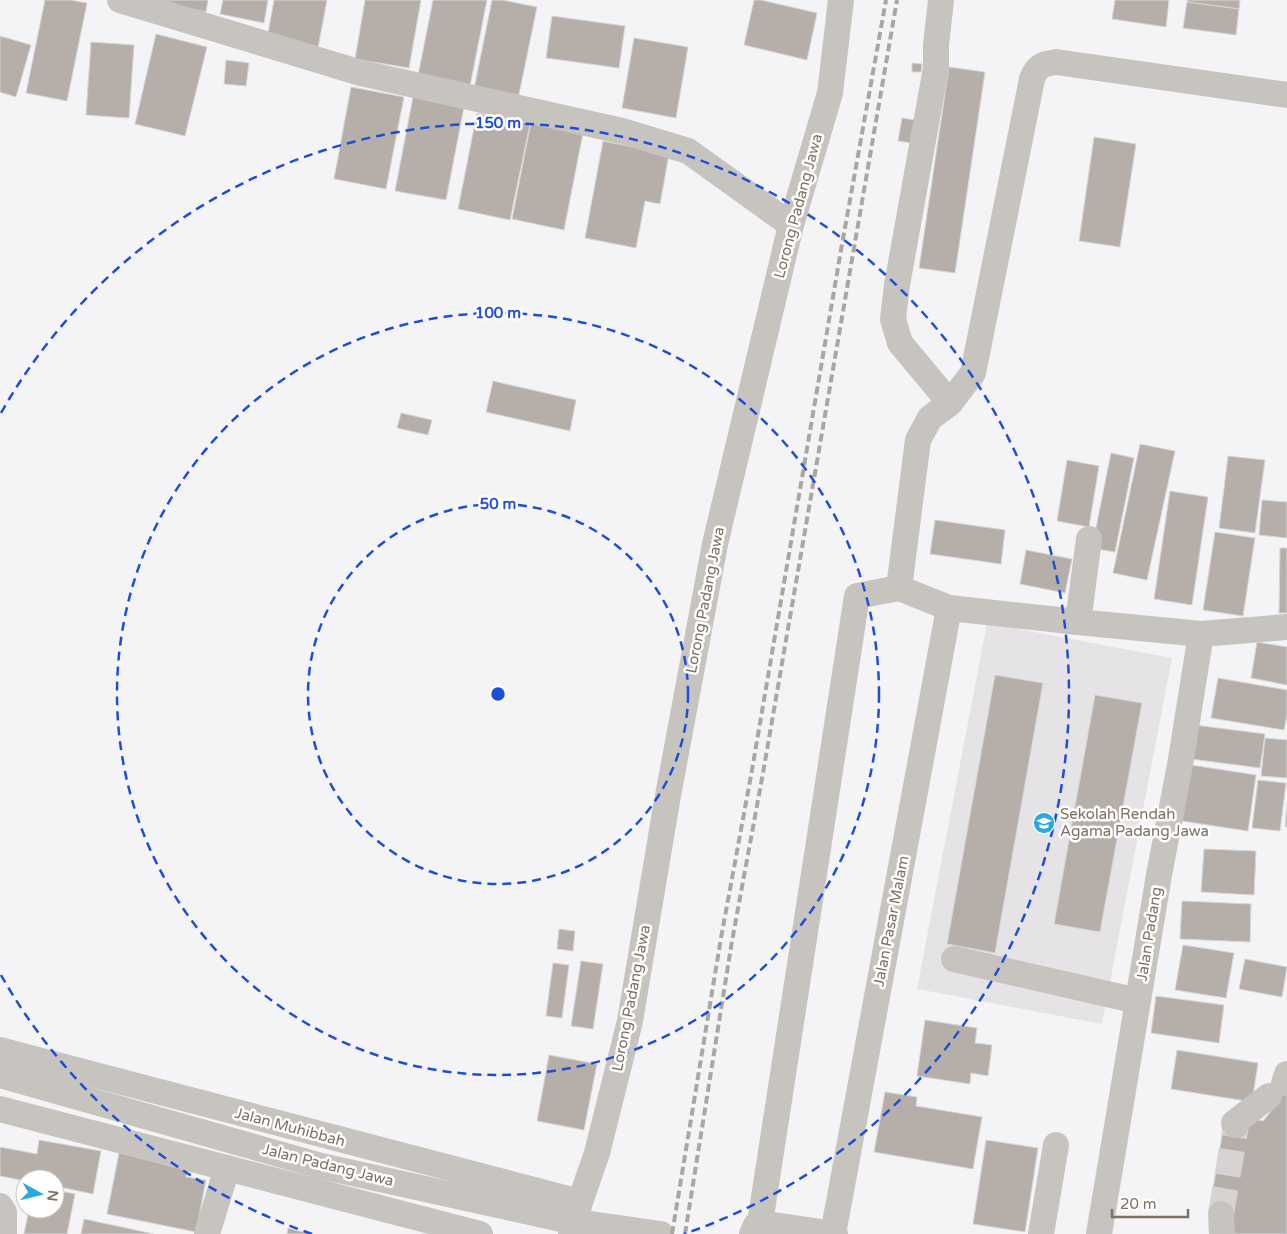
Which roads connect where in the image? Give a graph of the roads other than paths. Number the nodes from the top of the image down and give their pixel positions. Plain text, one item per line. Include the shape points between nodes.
1 (120, 0) edge
2 (841, 0) edge
3 (941, 0) edge
4 (1287, 95) edge
5 (791, 226) junction
6 (950, 403) junction
7 (1089, 539) dead end
8 (899, 588) junction
9 (949, 608) junction
10 (1078, 622) junction
11 (1287, 627) edge
12 (1201, 634) junction
13 (954, 959) dead end
14 (1138, 1001) junction
15 (0, 1050) edge
16 (0, 1075) edge
17 (1280, 1085) edge
18 (0, 1109) edge
19 (1236, 1125) tunnel mouth
20 (1056, 1145) dead end
21 (227, 1168) junction
22 (580, 1202) junction
23 (0, 1206) edge
24 (756, 1229) edge
25 (4, 1234) edge
26 (207, 1234) edge
27 (480, 1234) edge
28 (571, 1234) edge
29 (661, 1234) edge
30 (834, 1234) edge
31 (1041, 1234) edge
32 (1099, 1234) edge

1 - 5 street via 362,73 622,131 688,151
2 - 5 street, Lorong Padang Jawa via 830,93
3 - 6 street via 936,68 897,285 894,319 900,343
4 - 6 street via 1056,62 1037,68 1032,79 973,373
5 - 22 street, Lorong Padang Jawa via 715,544 630,1021 597,1153
6 - 8 street via 930,418 918,440
7 - 10 street
8 - 9 street
8 - 24 street via 857,596
9 - 10 street
9 - 30 street, Jalan Pasar Malam
10 - 12 street
11 - 12 street
12 - 14 street, Jalan Padang
13 - 14 street
14 - 32 street, Jalan Padang
15 - 22 street, Jalan Muhibbah
16 - 29 street, Jalan Padang Jawa via 321,1166 570,1221
17 - 19 street via 1234,1123
18 - 21 street
20 - 31 street
21 - 26 street
21 - 27 street
22 - 28 street, Lorong Padang Jawa
23 - 25 street via 4,1212
24 - 30 street

